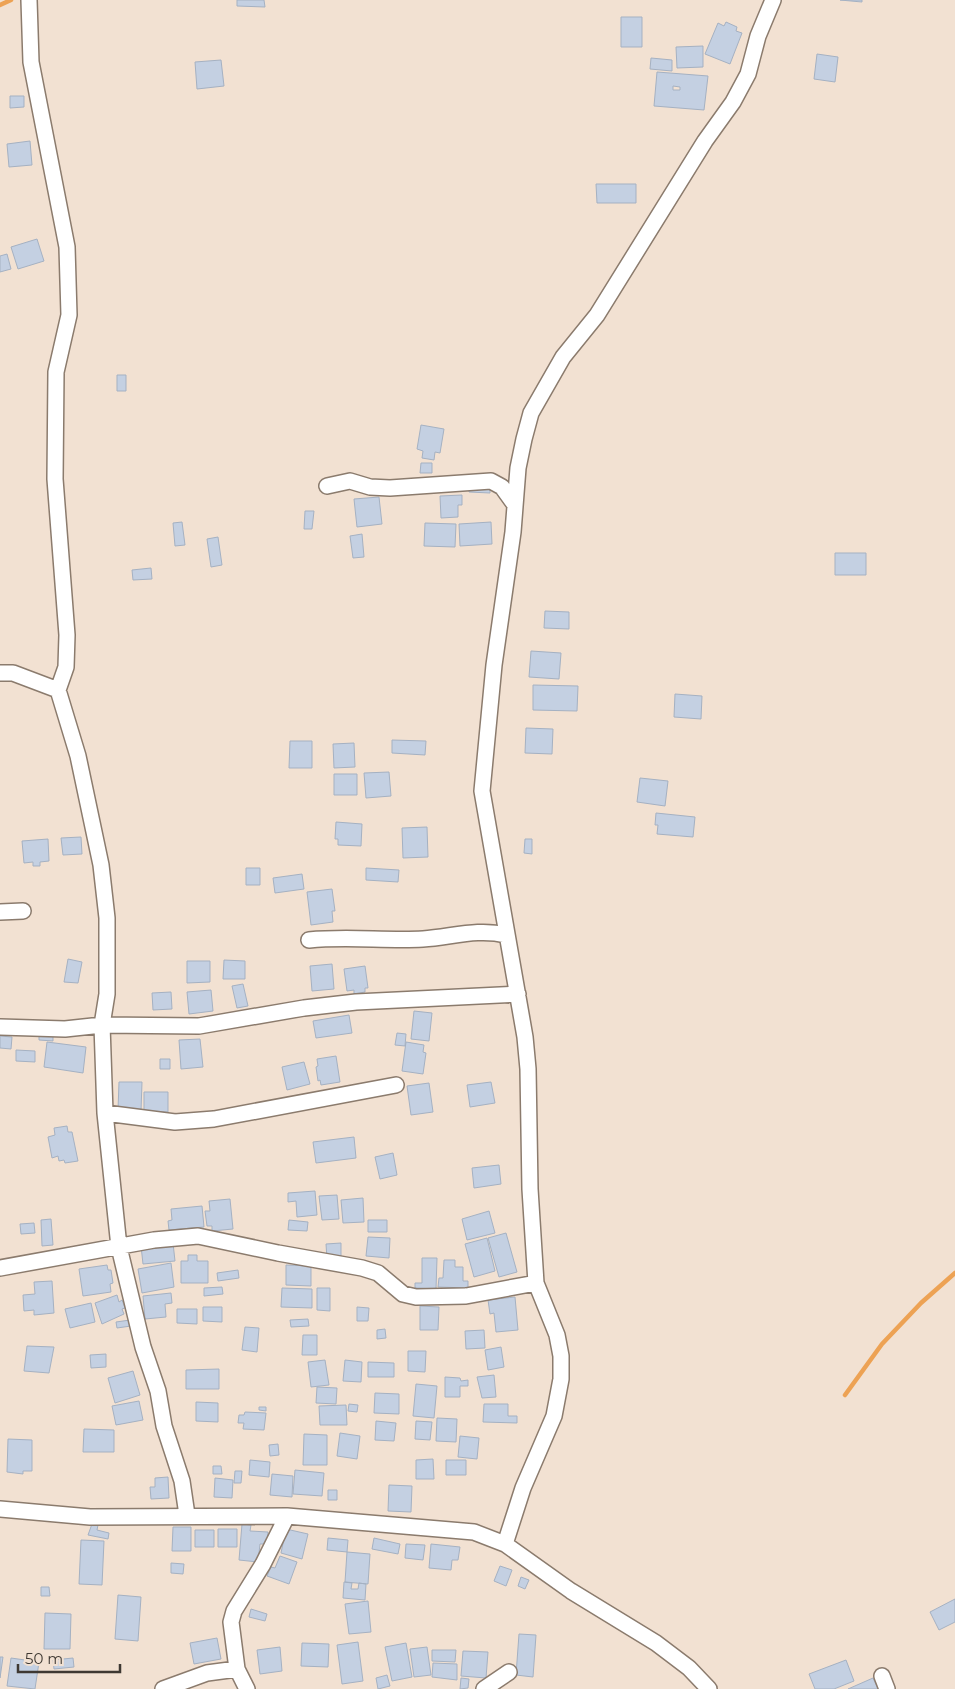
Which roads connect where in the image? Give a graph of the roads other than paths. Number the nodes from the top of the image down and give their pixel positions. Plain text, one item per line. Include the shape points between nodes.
1 (29, 0) edge
2 (772, 0) edge
3 (327, 486) dead end
4 (515, 505) junction
5 (0, 673) edge
6 (58, 690) junction
7 (22, 911) dead end
8 (0, 912) edge
9 (506, 935) junction
10 (308, 940) dead end
11 (518, 994) junction
12 (102, 1025) junction
13 (0, 1027) edge
14 (396, 1085) dead end
15 (105, 1113) junction
16 (120, 1247) junction
17 (0, 1268) edge
18 (536, 1283) junction
19 (0, 1508) edge
20 (187, 1515) junction
21 (286, 1516) junction
22 (505, 1544) junction
23 (237, 1669) junction
24 (509, 1672) dead end
25 (163, 1689) edge
26 (247, 1689) edge
27 (484, 1689) edge
28 (709, 1689) edge

1 - 6 street via 31,62 67,248 69,315 56,372 55,479 67,635 66,668
2 - 4 street via 748,74 733,102 705,140 597,315 563,357 531,413 518,468
3 - 4 street via 350,481 390,488 491,481 502,487
4 - 9 street via 494,665 482,791
5 - 6 street via 13,673
6 - 12 street via 78,756 102,865 107,918 107,994
7 - 8 street
9 - 10 street via 478,932 422,939 339,937
9 - 11 street
11 - 12 street via 356,1002 199,1026
11 - 18 street via 528,1069
12 - 13 street via 64,1029
12 - 15 street
14 - 15 street via 214,1119 175,1122
15 - 16 street
16 - 17 street
16 - 18 street via 198,1236 362,1268 378,1273 403,1294 416,1297 466,1296
16 - 20 street via 143,1347 182,1481
18 - 22 street via 557,1335 562,1356 561,1379 554,1416 523,1488
19 - 20 street via 90,1518
20 - 21 street
21 - 22 street via 474,1532
21 - 23 street via 263,1564 234,1611 231,1622
22 - 28 street via 656,1643 689,1668
23 - 25 street via 207,1673
23 - 26 street
24 - 27 street

